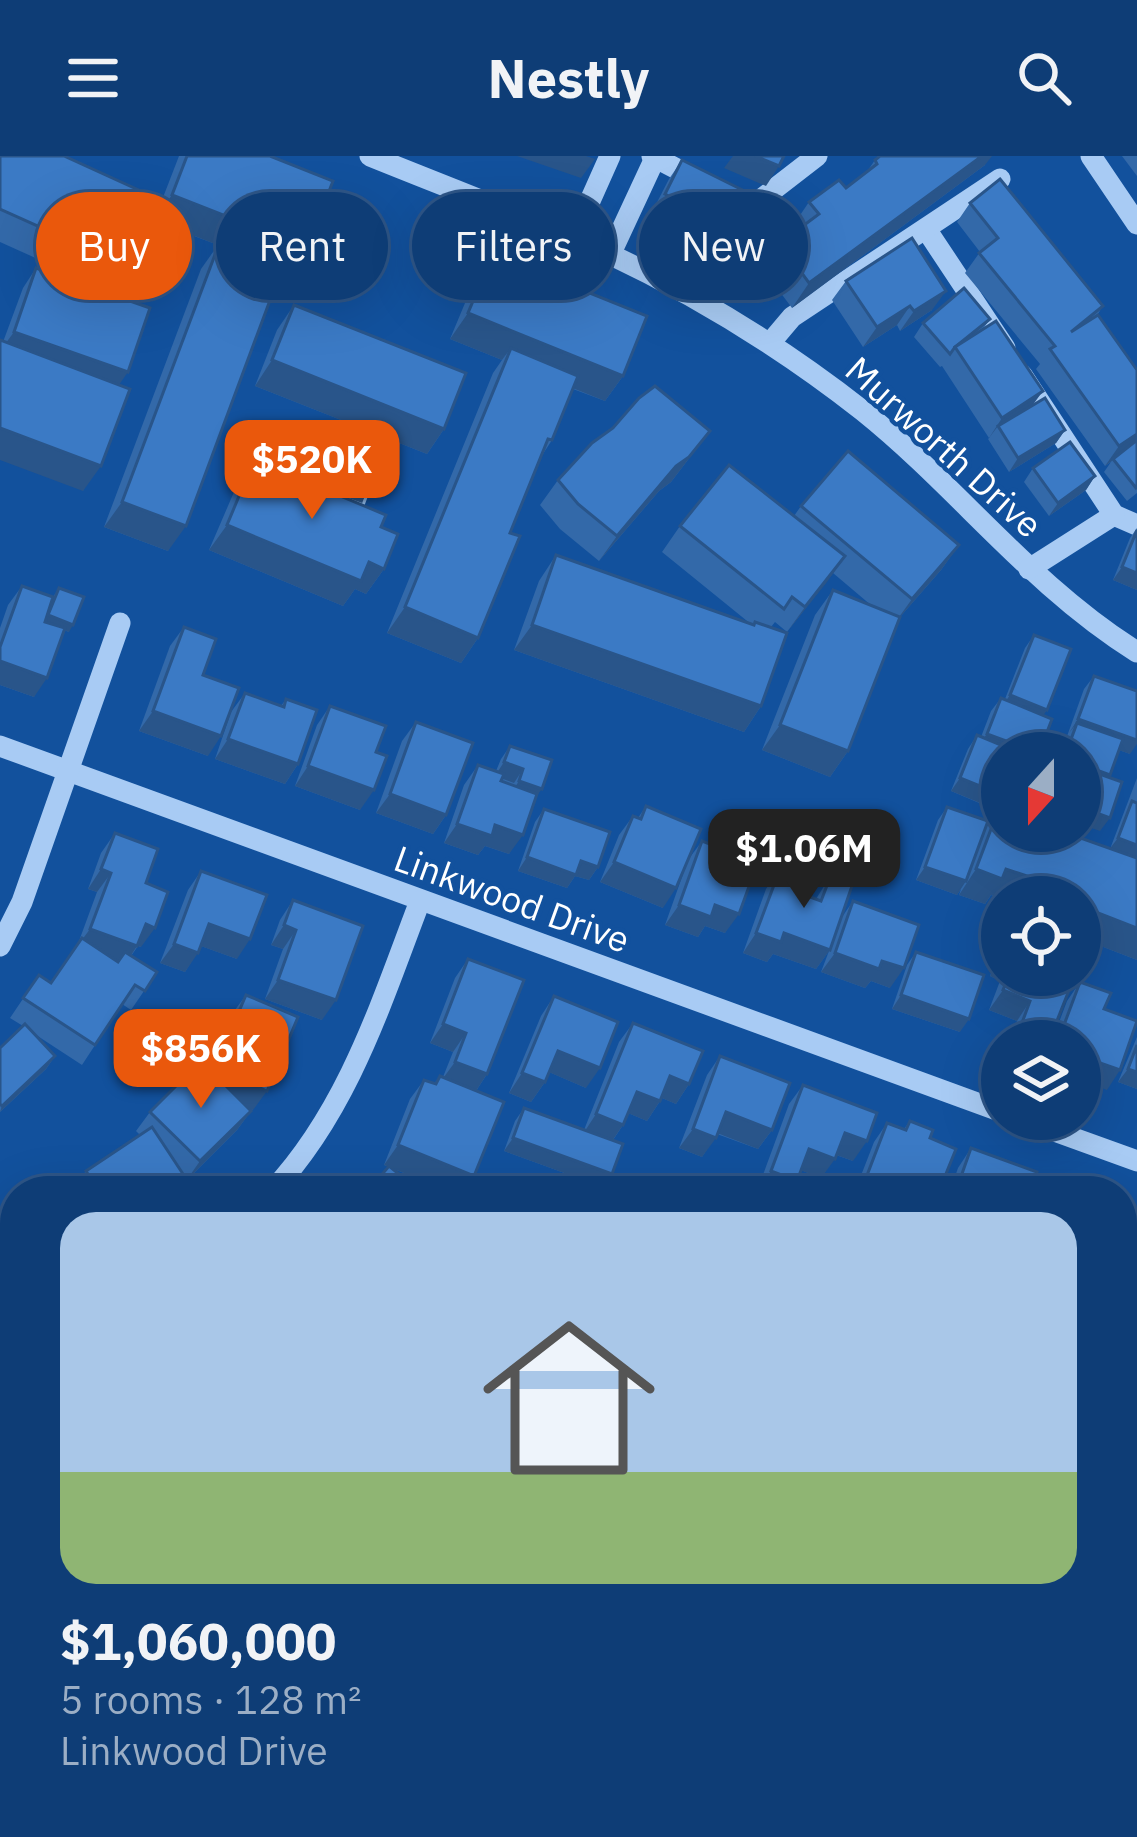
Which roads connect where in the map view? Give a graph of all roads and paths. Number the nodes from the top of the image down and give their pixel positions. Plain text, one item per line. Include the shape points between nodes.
1 (370, 156) edge
2 (610, 156) edge
3 (654, 156) edge
4 (817, 156) edge
5 (1091, 156) edge
6 (1000, 179) edge
7 (458, 192) edge
8 (594, 192) edge
9 (1137, 224) edge
10 (926, 229) junction
11 (615, 244) edge
12 (615, 258) edge
13 (770, 343) junction
14 (1114, 515) junction
15 (1137, 525) edge
16 (1029, 569) junction
17 (120, 623) dead end
18 (1137, 652) edge
19 (0, 746) edge
20 (69, 770) junction
21 (420, 901) junction
22 (0, 946) edge
23 (981, 1104) edge
24 (1079, 1140) edge
25 (1137, 1161) edge
26 (286, 1176) edge

1 - 7 street, Murworth Drive
2 - 8 street
3 - 4 street via 751,207
3 - 11 street
5 - 9 street
6 - 10 street
10 - 13 street via 792,317
10 - 14 street
12 - 13 street, Murworth Drive
13 - 16 street, Murworth Drive via 867,415
14 - 15 street
14 - 16 street
16 - 18 street, Murworth Drive
17 - 20 street
19 - 20 street, Linkwood Drive
20 - 21 street, Linkwood Drive
20 - 22 street
21 - 23 street, Linkwood Drive
21 - 26 street via 360,1056
24 - 25 street

